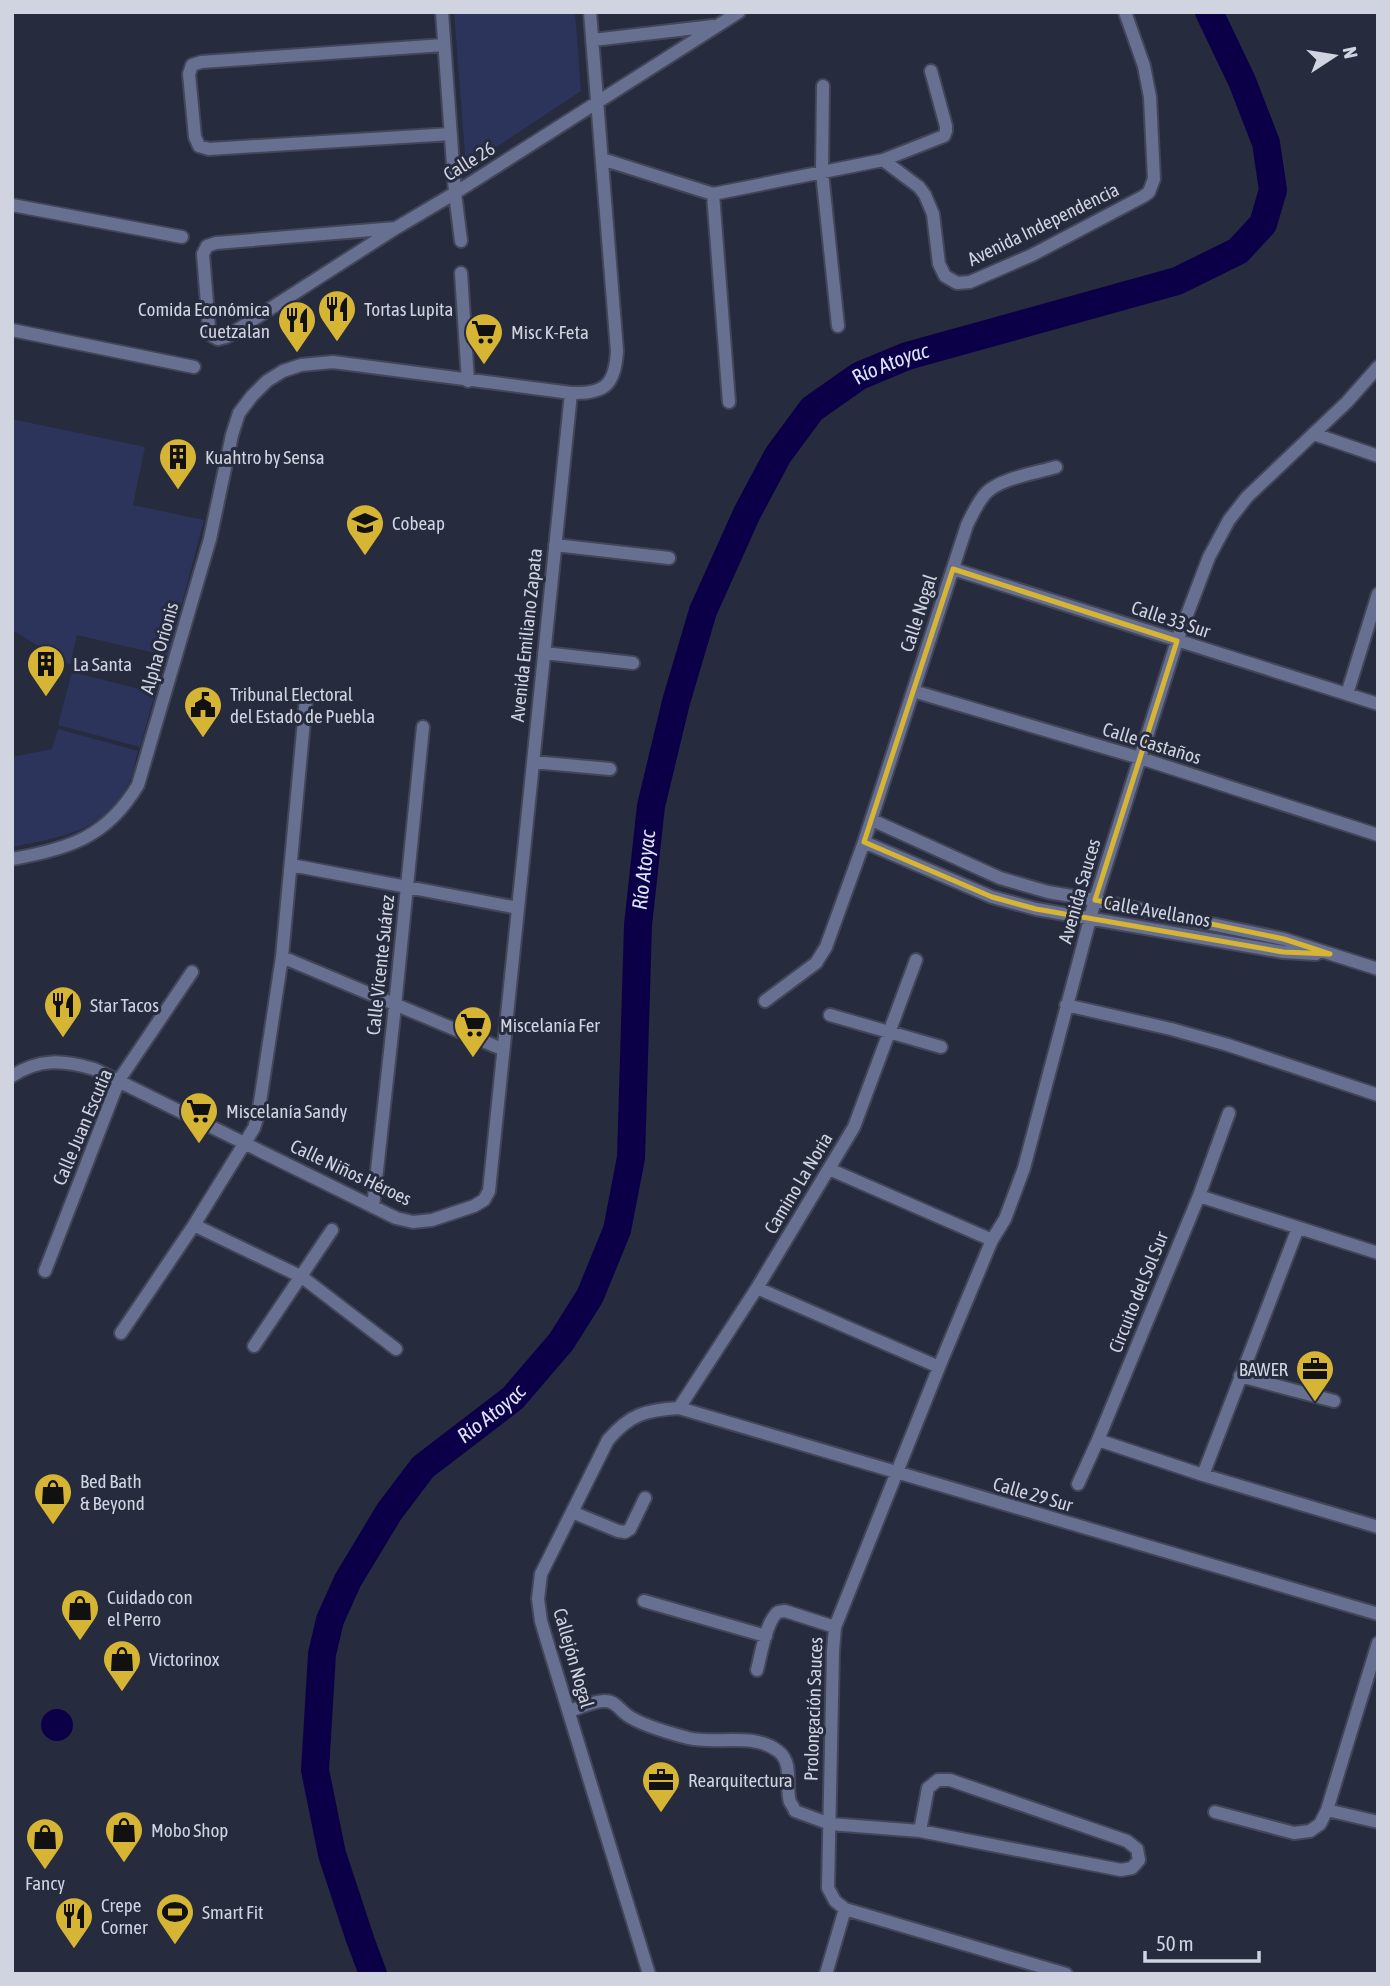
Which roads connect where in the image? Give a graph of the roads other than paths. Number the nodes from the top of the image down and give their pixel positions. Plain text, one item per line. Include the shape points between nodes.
1 (442, 12) edge
2 (590, 12) edge
3 (739, 12) edge
4 (1125, 12) edge
5 (716, 26) junction
6 (593, 40) junction
7 (444, 45) junction
8 (931, 71) dead end
9 (822, 86) dead end
10 (597, 103) junction
11 (451, 134) junction
12 (602, 159) junction
13 (883, 160) junction
14 (822, 172) junction
15 (455, 193) junction
16 (713, 194) junction
17 (12, 205) edge
18 (396, 228) junction
19 (183, 237) dead end
20 (461, 241) dead end
21 (461, 274) dead end
22 (838, 326) dead end
23 (12, 330) edge
24 (194, 367) dead end
25 (1378, 367) edge
26 (468, 381) junction
27 (571, 393) junction
28 (729, 402) dead end
29 (1314, 434) junction
30 (1378, 456) edge
31 (1055, 467) dead end
32 (555, 545) junction
33 (669, 558) dead end
34 (953, 569) junction
35 (1378, 594) edge
36 (1177, 641) junction
37 (544, 653) junction
38 (633, 663) dead end
39 (913, 691) junction
40 (1347, 694) junction
41 (306, 699) dead end
42 (1378, 704) edge
43 (423, 727) dead end
44 (1140, 758) junction
45 (533, 762) junction
46 (610, 769) dead end
47 (872, 820) junction
48 (1378, 835) edge
49 (864, 842) junction
50 (12, 859) edge
51 (290, 866) junction
52 (407, 888) junction
53 (1095, 900) junction
54 (518, 908) junction
55 (1090, 919) junction
56 (1330, 954) junction
57 (282, 957) junction
58 (916, 960) dead end
59 (1378, 969) edge
60 (192, 972) dead end
61 (765, 1001) dead end
62 (1066, 1005) junction
63 (395, 1006) junction
64 (830, 1015) dead end
65 (889, 1032) junction
66 (942, 1047) dead end
67 (502, 1049) junction
68 (12, 1076) edge
69 (119, 1080) junction
70 (1378, 1095) edge
71 (1229, 1113) dead end
72 (245, 1142) junction
73 (829, 1169) junction
74 (1199, 1196) junction
75 (484, 1200) joint
76 (373, 1208) junction
77 (194, 1225) junction
78 (1298, 1228) junction
79 (332, 1230) dead end
80 (992, 1240) junction
81 (1378, 1253) edge
82 (44, 1271) dead end
83 (302, 1277) junction
84 (757, 1288) junction
85 (121, 1334) dead end
86 (254, 1346) dead end
87 (396, 1349) dead end
88 (939, 1367) junction
89 (1240, 1376) junction
90 (1334, 1401) dead end
91 (679, 1408) junction
92 (1098, 1440) junction
93 (897, 1474) junction
94 (1203, 1475) junction
95 (1078, 1483) dead end
96 (645, 1498) dead end
97 (576, 1513) junction
98 (1378, 1527) edge
99 (644, 1601) dead end
100 (1378, 1614) edge
101 (835, 1627) junction
102 (766, 1636) junction
103 (1378, 1643) edge
104 (757, 1670) dead end
105 (569, 1711) junction
106 (1327, 1810) junction
107 (1215, 1812) dead end
108 (1378, 1822) edge
109 (830, 1825) junction
110 (920, 1830) junction
111 (845, 1909) junction
112 (649, 1974) edge
113 (826, 1974) edge
114 (1066, 1974) edge

1 - 7 street
2 - 6 street
3 - 5 street, Calle 26
4 - 13 street, Avenida Independencia via 1150,97 1154,179 1144,196 1032,255 970,282 957,283 945,276 939,264 933,214 925,195
5 - 6 street
5 - 10 street, Calle 26
6 - 10 street
7 - 11 street
7 - 11 street via 201,62 192,65 189,74 195,137 198,146 209,149
8 - 13 street via 946,125 944,136
9 - 14 street
10 - 12 street
10 - 15 street, Calle 26
11 - 15 street
12 - 16 street
12 - 27 street via 616,369 609,383 597,391
13 - 14 street
14 - 16 street
14 - 22 street
15 - 18 street, Calle 26
15 - 20 street
16 - 28 street
17 - 19 street
18 - 18 street, Calle 26 via 226,337 211,335 203,254 207,246
21 - 26 street
23 - 24 street
25 - 29 street, Avenida Sauces
26 - 27 street
26 - 50 street, Alpha Orionis via 333,362 284,371 252,396 239,413 232,435 210,539 138,785 113,819 82,839
27 - 32 street, Avenida Emiliano Zapata
29 - 30 street
29 - 36 street, Avenida Sauces via 1229,520 1209,557
31 - 34 street, Calle Nogal via 989,490 967,525
32 - 33 street
32 - 37 street, Avenida Emiliano Zapata
34 - 36 street, Calle 33 Sur
34 - 39 street, Calle Nogal
35 - 40 street
36 - 40 street, Calle 33 Sur
36 - 44 street, Avenida Sauces
37 - 38 street
37 - 45 street, Avenida Emiliano Zapata
39 - 44 street, Calle Castaños
39 - 47 street, Calle Nogal
40 - 42 street, Calle 33 Sur
41 - 51 street
43 - 52 street, Calle Vicente Suárez
44 - 48 street, Calle Castaños
44 - 53 street, Avenida Sauces
45 - 46 street
45 - 54 street, Avenida Emiliano Zapata
47 - 49 street, Calle Nogal
47 - 53 street, Calle Avellanos via 1000,878
49 - 55 street, Calle Avellanos via 992,897
49 - 61 street, Calle Nogal via 826,947 816,963
51 - 52 street
51 - 57 street
52 - 54 street
52 - 63 street, Calle Vicente Suárez
53 - 55 street, Avenida Sauces
53 - 56 street, Calle Avellanos via 1284,939
54 - 67 street, Avenida Emiliano Zapata
55 - 56 street, Calle Avellanos via 1283,952
55 - 62 street, Avenida Sauces
56 - 59 street, Calle Avellanos
57 - 63 street
57 - 72 street via 258,1115
58 - 65 street, Camino La Noria
60 - 69 street, Calle Juan Escutia
62 - 70 street via 1228,1045
62 - 80 street, Avenida Sauces via 1024,1168
63 - 67 street
63 - 76 street, Calle Vicente Suárez
64 - 65 street
65 - 66 street
65 - 73 street, Camino La Noria via 854,1127
67 - 75 street, Avenida Emiliano Zapata via 489,1191
68 - 69 street, Calle Niños Héroes via 28,1066 58,1062 85,1066
69 - 72 street, Calle Niños Héroes
69 - 82 street, Calle Juan Escutia
71 - 74 street, Circuito del Sol Sur
72 - 76 street, Calle Niños Héroes
72 - 77 street
73 - 80 street
73 - 84 street, Camino La Noria
74 - 78 street
74 - 92 street, Circuito del Sol Sur
75 - 76 street, Calle Niños Héroes via 432,1220 413,1222
77 - 83 street
77 - 85 street
78 - 81 street
78 - 89 street
79 - 83 street
80 - 88 street, Avenida Sauces
83 - 86 street
83 - 87 street
84 - 88 street
84 - 91 street, Camino La Noria
88 - 93 street, Avenida Sauces
89 - 90 street
89 - 94 street
91 - 93 street, Calle 29 Sur
91 - 97 street, Callejón Nogal via 654,1410 620,1426 608,1440
92 - 94 street
92 - 95 street, Circuito del Sol Sur
93 - 100 street, Calle 29 Sur
93 - 101 street, Prolongación Sauces
94 - 98 street
96 - 97 street via 625,1532
97 - 105 street, Callejón Nogal via 541,1574 538,1599
99 - 102 street
101 - 102 street via 785,1611 773,1617
101 - 109 street, Prolongación Sauces
102 - 104 street
103 - 106 street
105 - 109 street via 607,1700 628,1716 687,1737 767,1745 780,1752 787,1766 795,1811
105 - 112 street, Callejón Nogal
106 - 107 street via 1310,1831 1294,1833
106 - 108 street
109 - 110 street
109 - 111 street, Prolongación Sauces via 828,1888
110 - 110 street via 1121,1870 1132,1868 1139,1860 1137,1849 1127,1841 950,1780 938,1780 928,1788
111 - 113 street
111 - 114 street

